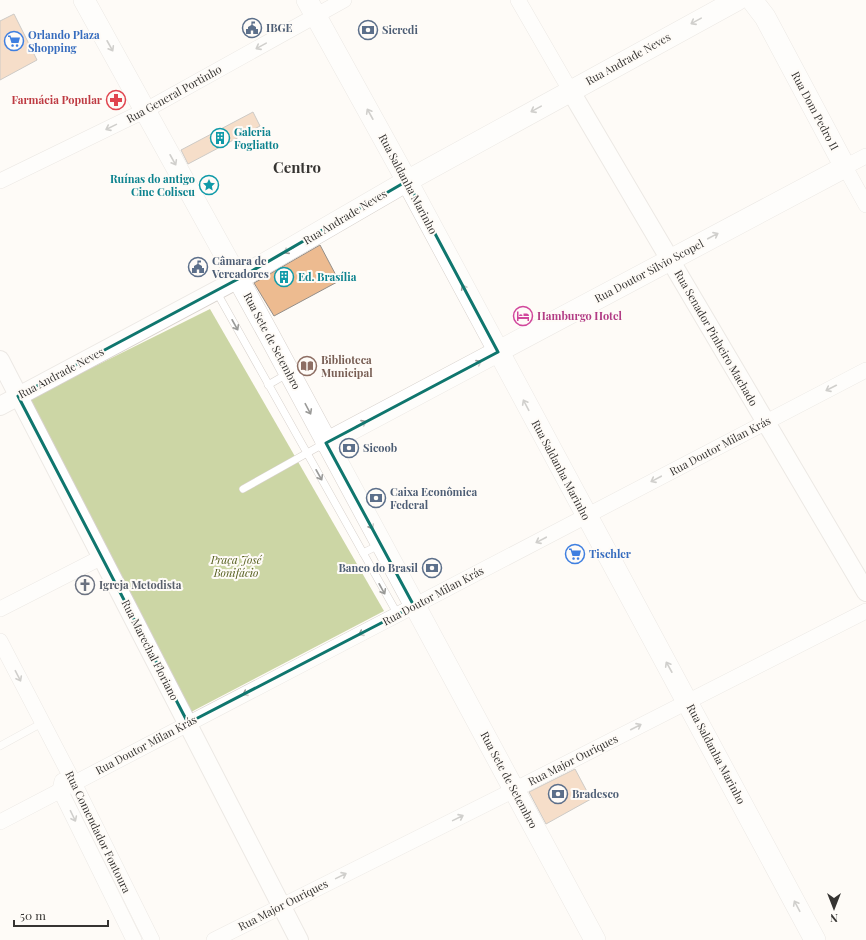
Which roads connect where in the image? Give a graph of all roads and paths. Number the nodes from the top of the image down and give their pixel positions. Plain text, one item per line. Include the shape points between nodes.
1 (84, 0) edge
2 (344, 0) edge
3 (518, 0) edge
4 (752, 0) edge
5 (733, 1) edge
6 (311, 8) edge
7 (765, 8) edge
8 (570, 90) junction
9 (146, 110) junction
10 (866, 156) edge
11 (845, 167) junction
12 (0, 181) edge
13 (407, 181) junction
14 (866, 205) edge
15 (670, 259) junction
16 (238, 279) junction
17 (216, 291) junction
18 (498, 352) junction
19 (0, 360) edge
20 (866, 370) edge
21 (289, 373) junction
22 (268, 385) junction
23 (18, 396) junction
24 (0, 406) edge
25 (765, 422) junction
26 (326, 443) junction
27 (307, 454) junction
28 (243, 489) dead end
29 (586, 516) junction
30 (381, 544) junction
31 (363, 554) junction
32 (102, 557) junction
33 (866, 592) edge
34 (0, 609) edge
35 (866, 611) edge
36 (411, 614) junction
37 (0, 641) edge
38 (688, 701) junction
39 (42, 723) junction
40 (188, 723) junction
41 (0, 746) edge
42 (66, 767) junction
43 (74, 783) junction
44 (60, 790) junction
45 (514, 790) junction
46 (0, 822) edge
47 (106, 846) junction
48 (92, 854) junction
49 (281, 906) junction
50 (141, 919) junction
51 (127, 925) junction
52 (134, 940) edge
53 (152, 940) edge
54 (214, 940) edge
55 (299, 940) edge
56 (595, 940) edge
57 (815, 940) edge

1 -> 9 main road, Rua Sete de Setembro
2 - 6 street, Rua General Portinho
3 - 8 street, Rua Senador Pinheiro Machado
4 - 7 main road, Rua Dom Pedro II
5 -> 8 main road, Rua Andrade Neves
6 -> 9 street, Rua General Portinho
13 -> 6 main road, Rua Saldanha Marinho
7 - 11 main road, Rua Dom Pedro II
8 -> 13 main road, Rua Andrade Neves
8 - 15 street, Rua Senador Pinheiro Machado
9 -> 12 street, Rua General Portinho
9 -> 16 main road, Rua Sete de Setembro
10 - 11 street, Rua Doutor Silvio Scopel
11 - 14 street, Rua Dom Pedro II
15 -> 11 main road, Rua Doutor Silvio Scopel
13 -> 16 main road, Rua Andrade Neves
18 -> 13 main road, Rua Saldanha Marinho
15 - 18 main road, Rua Doutor Silvio Scopel
15 - 25 street, Rua Senador Pinheiro Machado
16 - 17 street, Rua Andrade Neves
16 - 21 main road, Rua Sete de Setembro
17 -> 22 lane, Rua Sete de Setembro
17 - 23 street, Rua Andrade Neves
26 -> 18 main road, Rua Doutor Silvio Scopel
29 -> 18 main road, Rua Saldanha Marinho
19 - 23 street, Rua Marechal Floriano
20 -> 25 street, Rua Doutor Milan Krás
21 - 22 lane
21 -> 26 main road, Rua Sete de Setembro
22 - 27 lane, Rua Sete de Setembro
23 - 24 street, Rua Andrade Neves
23 - 32 street, Rua Marechal Floriano
25 -> 29 street, Rua Doutor Milan Krás
25 - 33 street, Rua Senador Pinheiro Machado
26 - 27 lane
26 -> 30 main road, Rua Sete de Setembro
27 - 28 lane
27 -> 31 lane, Rua Sete de Setembro
29 -> 36 street, Rua Doutor Milan Krás
38 -> 29 main road, Rua Saldanha Marinho
30 - 31 lane
30 - 36 main road, Rua Sete de Setembro
31 -> 36 lane, Rua Sete de Setembro
32 - 34 street
32 - 40 street, Rua Marechal Floriano
35 - 38 street, Rua Major Ouriques
36 -> 40 street, Rua Doutor Milan Krás
36 - 45 main road, Rua Sete de Setembro
37 -> 39 street, Rua Comendador Fontoura
45 -> 38 street, Rua Major Ouriques
57 -> 38 main road, Rua Saldanha Marinho
39 - 41 lane
39 - 42 street, Rua Comendador Fontoura
40 - 43 street, Rua Doutor Milan Krás
40 - 49 street, Rua Marechal Floriano
42 - 43 street, Rua Comendador Fontoura
42 - 44 street, Rua Comendador Fontoura
43 - 44 street, Rua Doutor Milan Krás
43 - 47 street, Rua Comendador Fontoura
44 - 46 street, Rua Doutor Milan Krás
44 -> 48 street, Rua Comendador Fontoura
49 -> 45 street, Rua Major Ouriques
45 - 56 main road, Rua Sete de Setembro
47 - 48 street
47 - 50 street, Rua Comendador Fontoura
48 - 51 street, Rua Comendador Fontoura
49 - 54 street, Rua Major Ouriques
49 - 55 street, Rua Marechal Floriano
50 - 51 street
50 - 53 street, Rua Comendador Fontoura
51 - 52 street, Rua Comendador Fontoura

